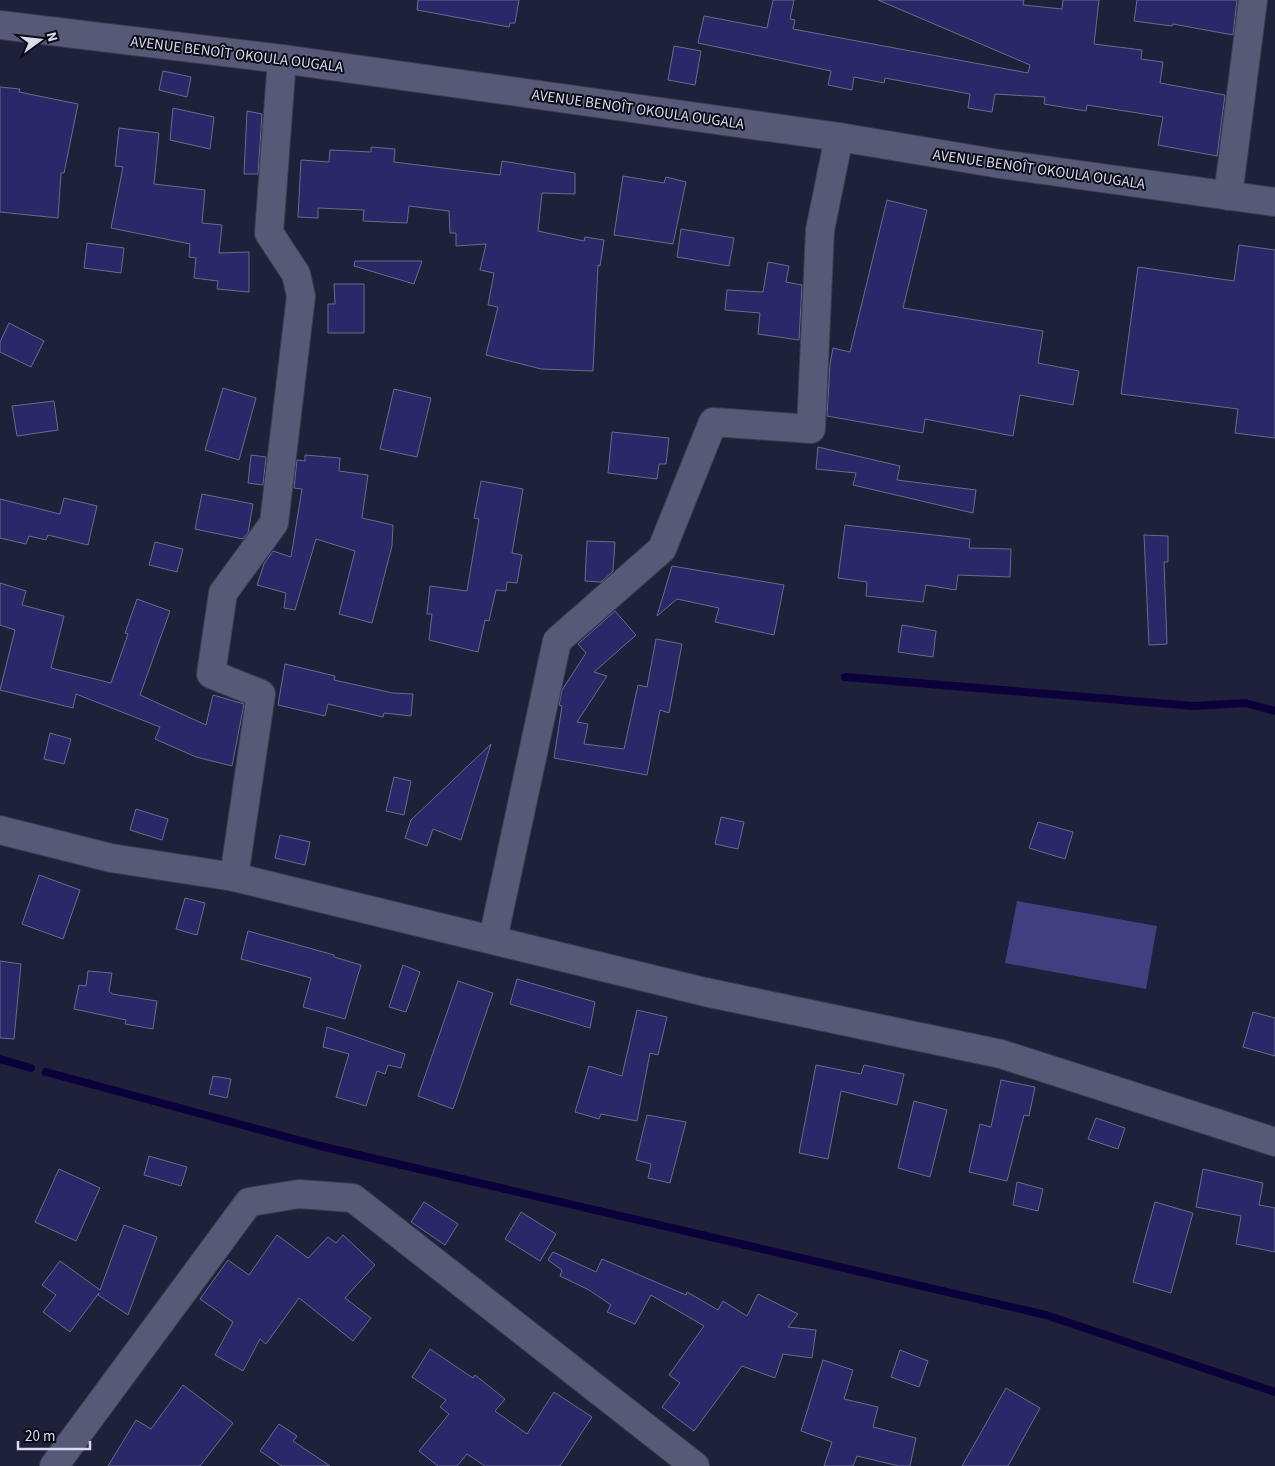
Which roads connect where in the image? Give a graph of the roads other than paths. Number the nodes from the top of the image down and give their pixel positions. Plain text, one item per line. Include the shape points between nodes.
1 (1253, 0) edge
2 (0, 25) edge
3 (282, 59) junction
4 (839, 137) junction
5 (1228, 196) junction
6 (1275, 202) edge
7 (0, 830) edge
8 (234, 877) junction
9 (493, 939) junction
10 (1275, 1142) edge
11 (54, 1466) edge
12 (695, 1466) edge

1 - 5 street
2 - 3 street, AVENUE BENOÎT OKOULA OUGALA
3 - 4 street, AVENUE BENOÎT OKOULA OUGALA
3 - 8 street via 269,233 296,274 301,296 274,523 224,593 211,674 261,694
4 - 5 street, AVENUE BENOÎT OKOULA OUGALA via 1000,164
4 - 9 street via 820,230 811,429 713,422 662,549 557,641
5 - 6 street, AVENUE BENOÎT OKOULA OUGALA
7 - 8 street via 111,858
8 - 9 street
9 - 10 street via 705,992 1000,1054
11 - 12 street via 248,1202 299,1194 354,1198

